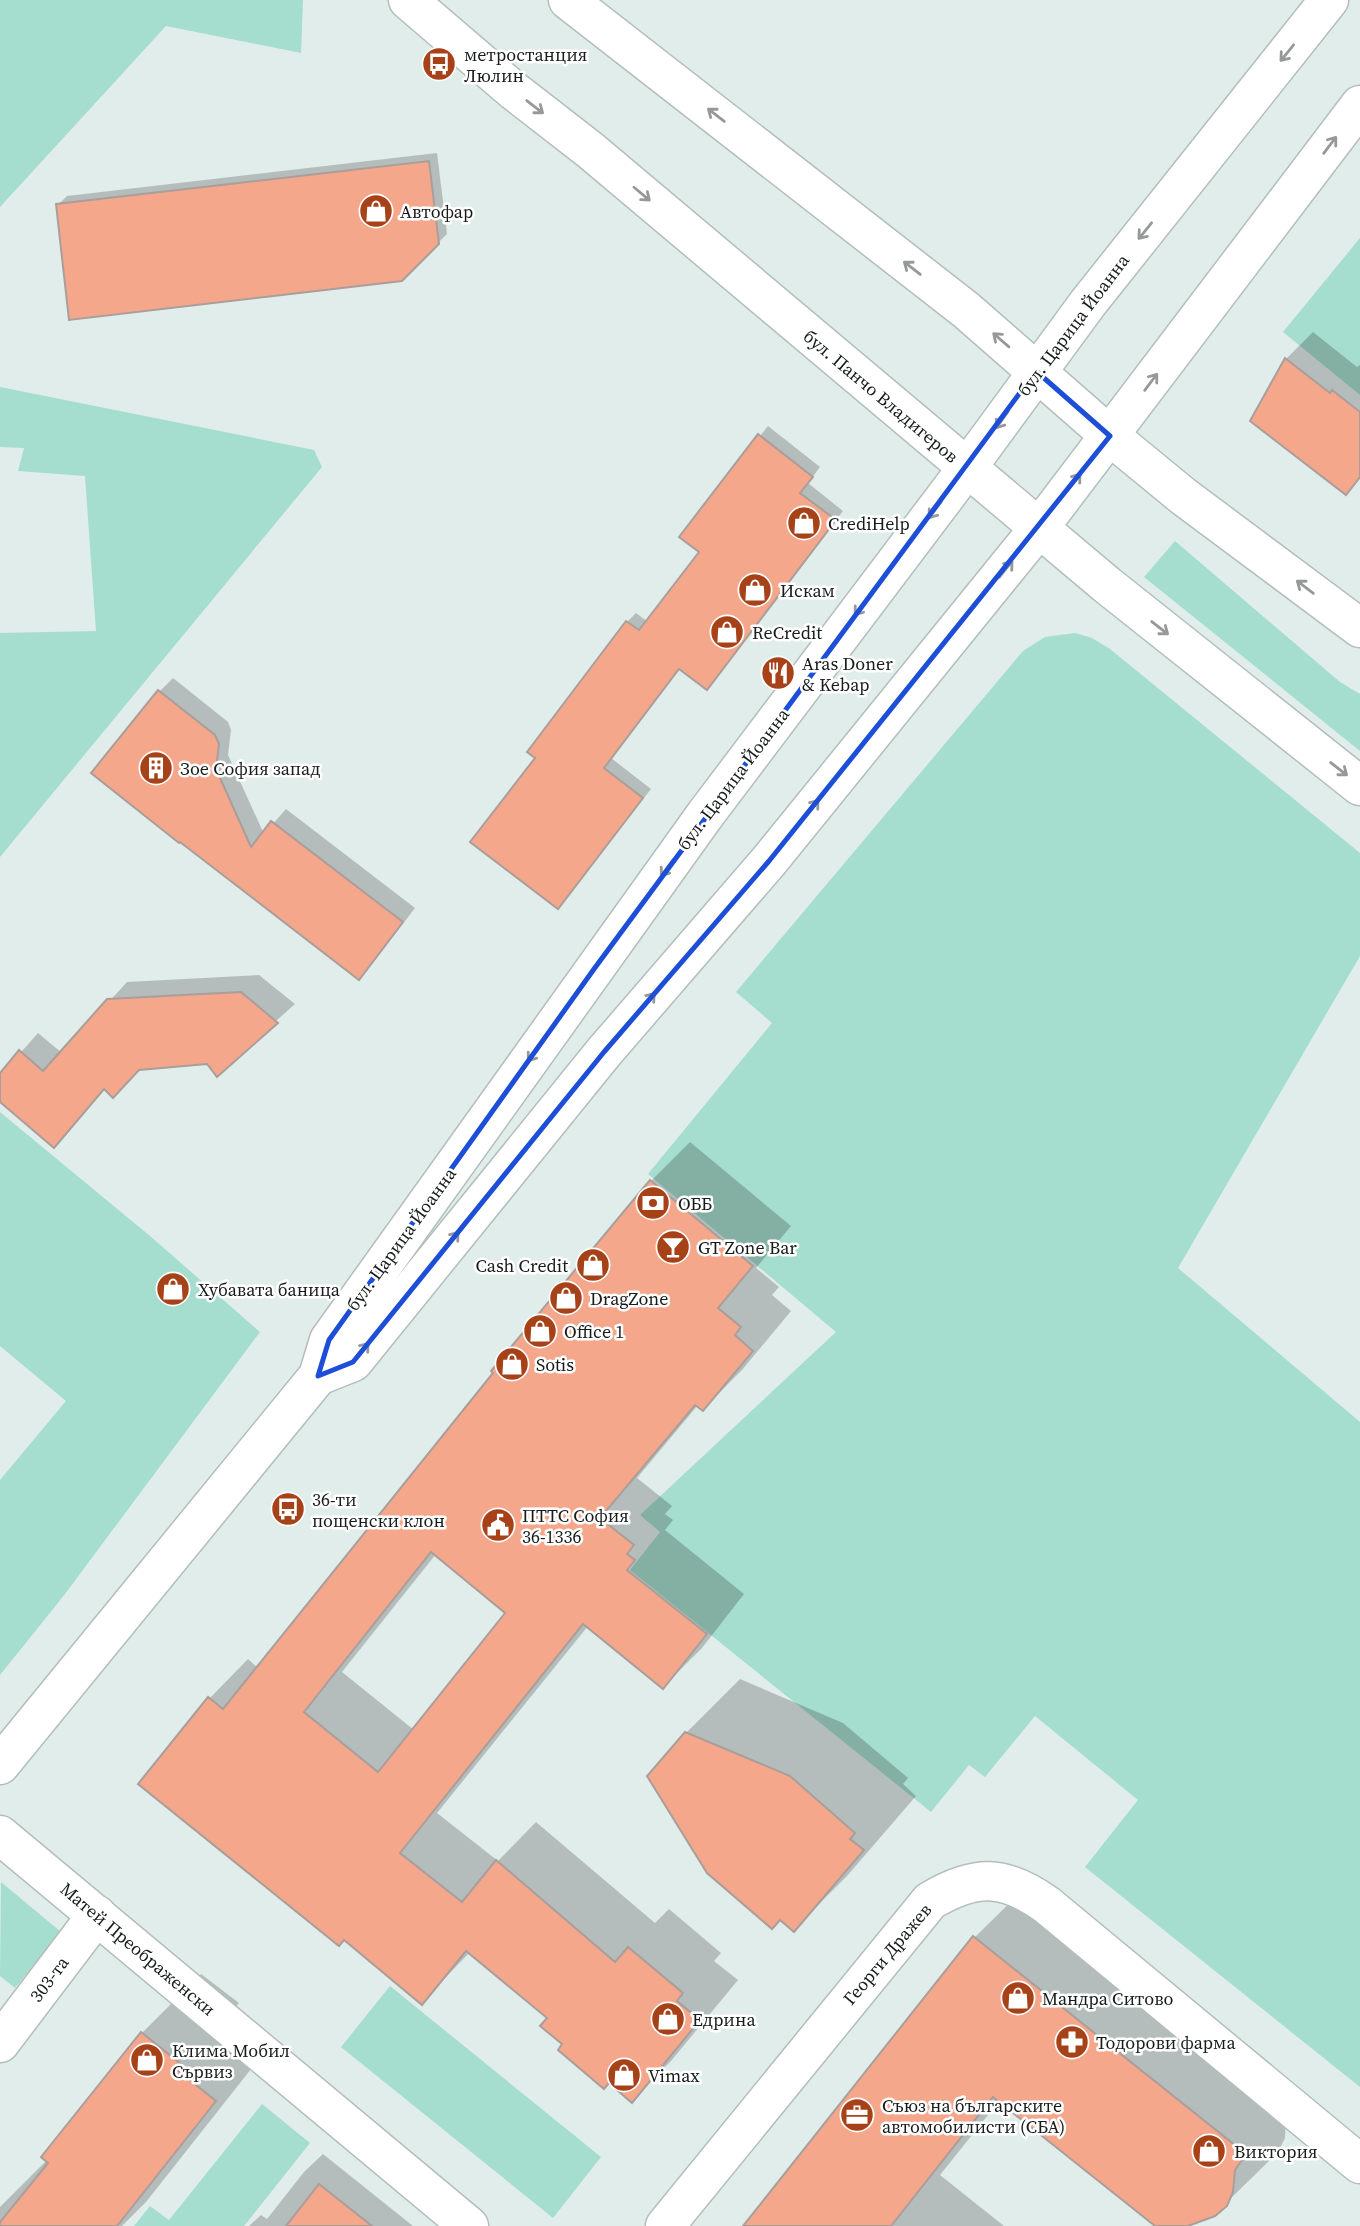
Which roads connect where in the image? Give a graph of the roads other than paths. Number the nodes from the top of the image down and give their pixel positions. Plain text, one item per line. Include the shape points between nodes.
1 (408, 0) edge
2 (568, 0) edge
3 (1329, 0) edge
4 (1360, 105) edge
5 (1036, 371) junction
6 (1110, 436) junction
7 (967, 468) junction
8 (1039, 528) junction
9 (1360, 628) edge
10 (1360, 786) edge
11 (318, 1376) junction
12 (0, 1765) edge
13 (0, 1835) edge
14 (97, 1915) junction
15 (0, 2043) edge
16 (1360, 2164) edge
17 (469, 2226) edge
18 (665, 2226) edge

1 -> 7 main road, бул. Панчо Владигеров
5 -> 2 main road via 966,310
3 -> 5 main road, бул. Царица Йоанна
6 -> 4 main road, бул. Царица Йоанна
5 - 6 main road
5 -> 7 main road, бул. Царица Йоанна
8 -> 6 main road, бул. Царица Йоанна
9 -> 6 main road
7 - 8 main road, бул. Панчо Владигеров
7 -> 11 main road, бул. Царица Йоанна via 705,815 377,1272 329,1340
8 -> 10 main road, бул. Панчо Владигеров
11 -> 8 main road, бул. Царица Йоанна via 353,1362
11 - 12 main road, бул. Царица Йоанна
13 - 14 main road, Матей Преображенски
14 - 15 main road, 303-та
14 - 17 main road, Матей Преображенски
16 - 18 main road, Георги Дражев via 1037,1898 1002,1882 976,1881 951,1888 930,1901

